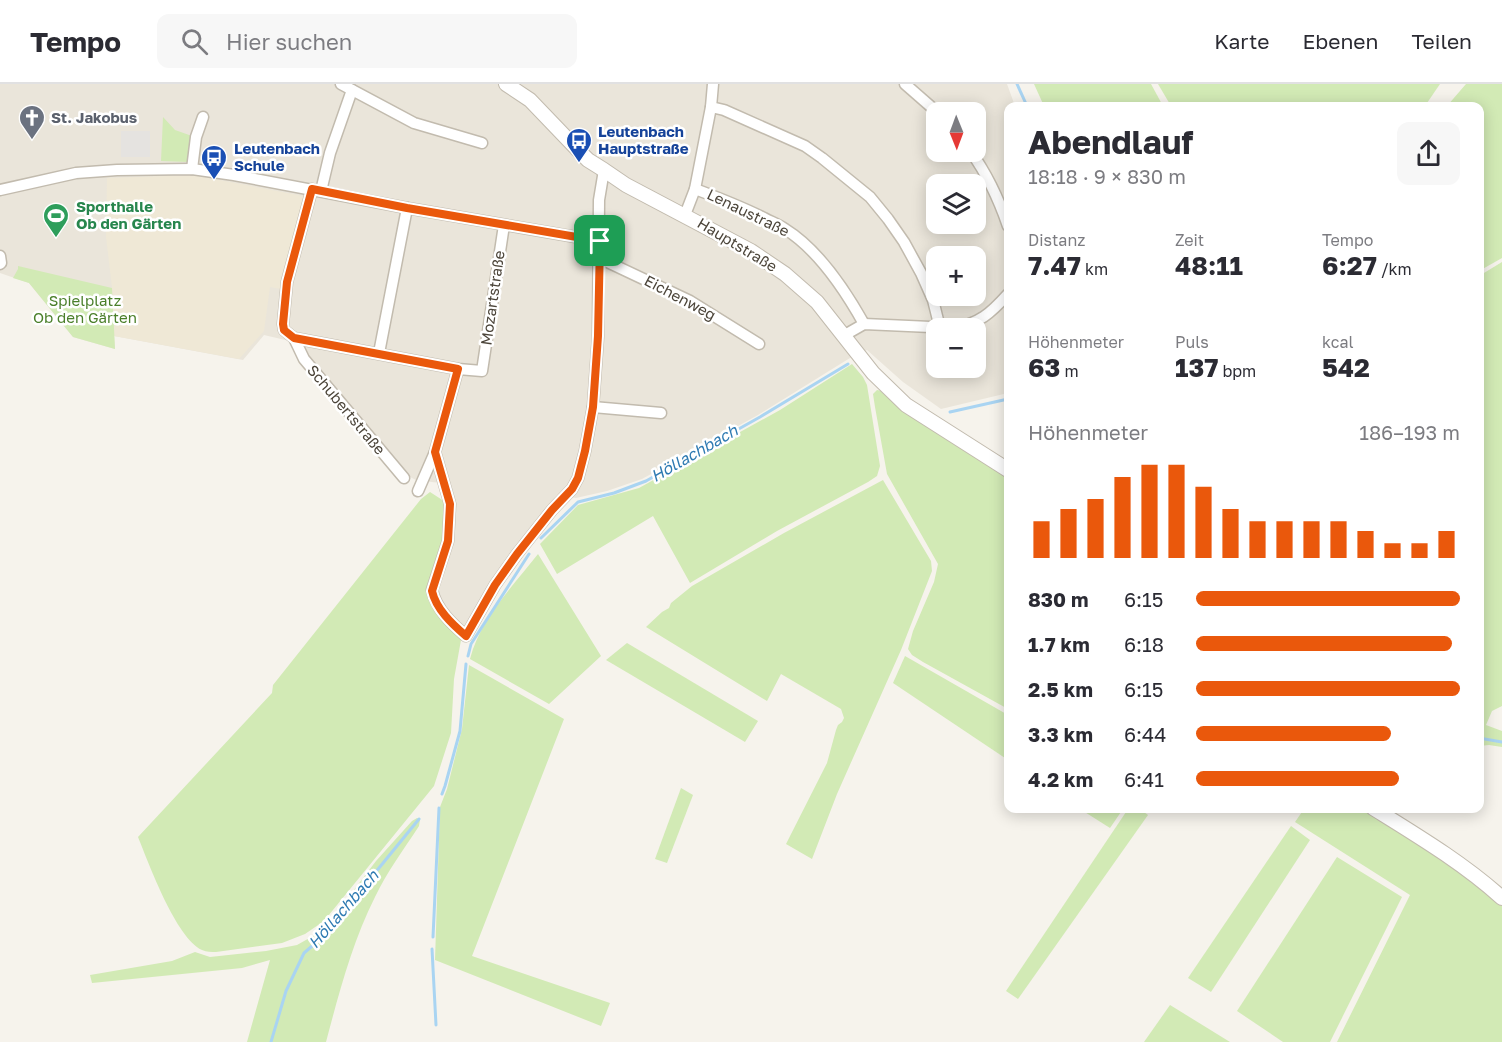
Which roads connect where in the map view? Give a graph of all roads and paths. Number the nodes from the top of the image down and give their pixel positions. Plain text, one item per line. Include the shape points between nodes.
1 (341, 84) edge
2 (506, 84) edge
3 (713, 84) edge
4 (906, 84) edge
5 (352, 90) junction
6 (926, 102) edge
7 (711, 108) junction
8 (203, 117) dead end
9 (482, 143) dead end
10 (977, 162) edge
11 (192, 169) junction
12 (604, 170) junction
13 (695, 189) junction
14 (0, 190) edge
15 (316, 190) junction
16 (407, 208) junction
17 (685, 215) junction
18 (1004, 215) edge
19 (504, 225) junction
20 (600, 241) junction
21 (0, 256) edge
22 (599, 258) junction
23 (0, 264) edge
24 (1004, 299) edge
25 (938, 318) edge
26 (981, 318) edge
27 (864, 324) junction
28 (926, 326) edge
29 (843, 336) junction
30 (294, 338) junction
31 (759, 344) dead end
32 (379, 353) junction
33 (458, 369) junction
34 (593, 407) junction
35 (661, 413) dead end
36 (435, 452) junction
37 (1004, 467) edge
38 (404, 478) dead end
39 (418, 491) dead end
40 (1380, 813) edge
41 (1502, 898) edge

1 - 5 street
2 - 12 street, Hauptstraße via 530,100 577,149
3 - 7 street
4 - 6 street
5 - 9 street via 414,123
5 - 15 street
7 - 13 street
7 - 25 street via 724,110 805,146 870,197 904,242 933,300
8 - 11 street
10 - 18 street
11 - 14 street via 76,173
11 - 15 street
12 - 17 street, Hauptstraße
12 - 20 street via 599,200
13 - 17 street
13 - 27 street, Lenaustraße via 784,228 804,243 848,296
15 - 16 street
15 - 30 street via 287,282 283,324
16 - 19 street
16 - 32 street
17 - 29 street, Hauptstraße via 752,251 785,274 817,302
19 - 20 street
19 - 33 street, Mozartstraße via 482,371
20 - 22 street
21 - 23 street
22 - 31 street, Eichenweg via 690,301
22 - 34 street
24 - 26 street
27 - 28 street
27 - 29 street
29 - 37 street, Hauptstraße via 906,405
30 - 32 street
30 - 38 street, Schubertstraße via 304,359
32 - 33 street
33 - 36 street
34 - 35 street
34 - 36 street via 585,451 572,489 517,554 466,636 438,606 432,591 448,541 450,504
36 - 39 street
40 - 41 street via 1455,861

